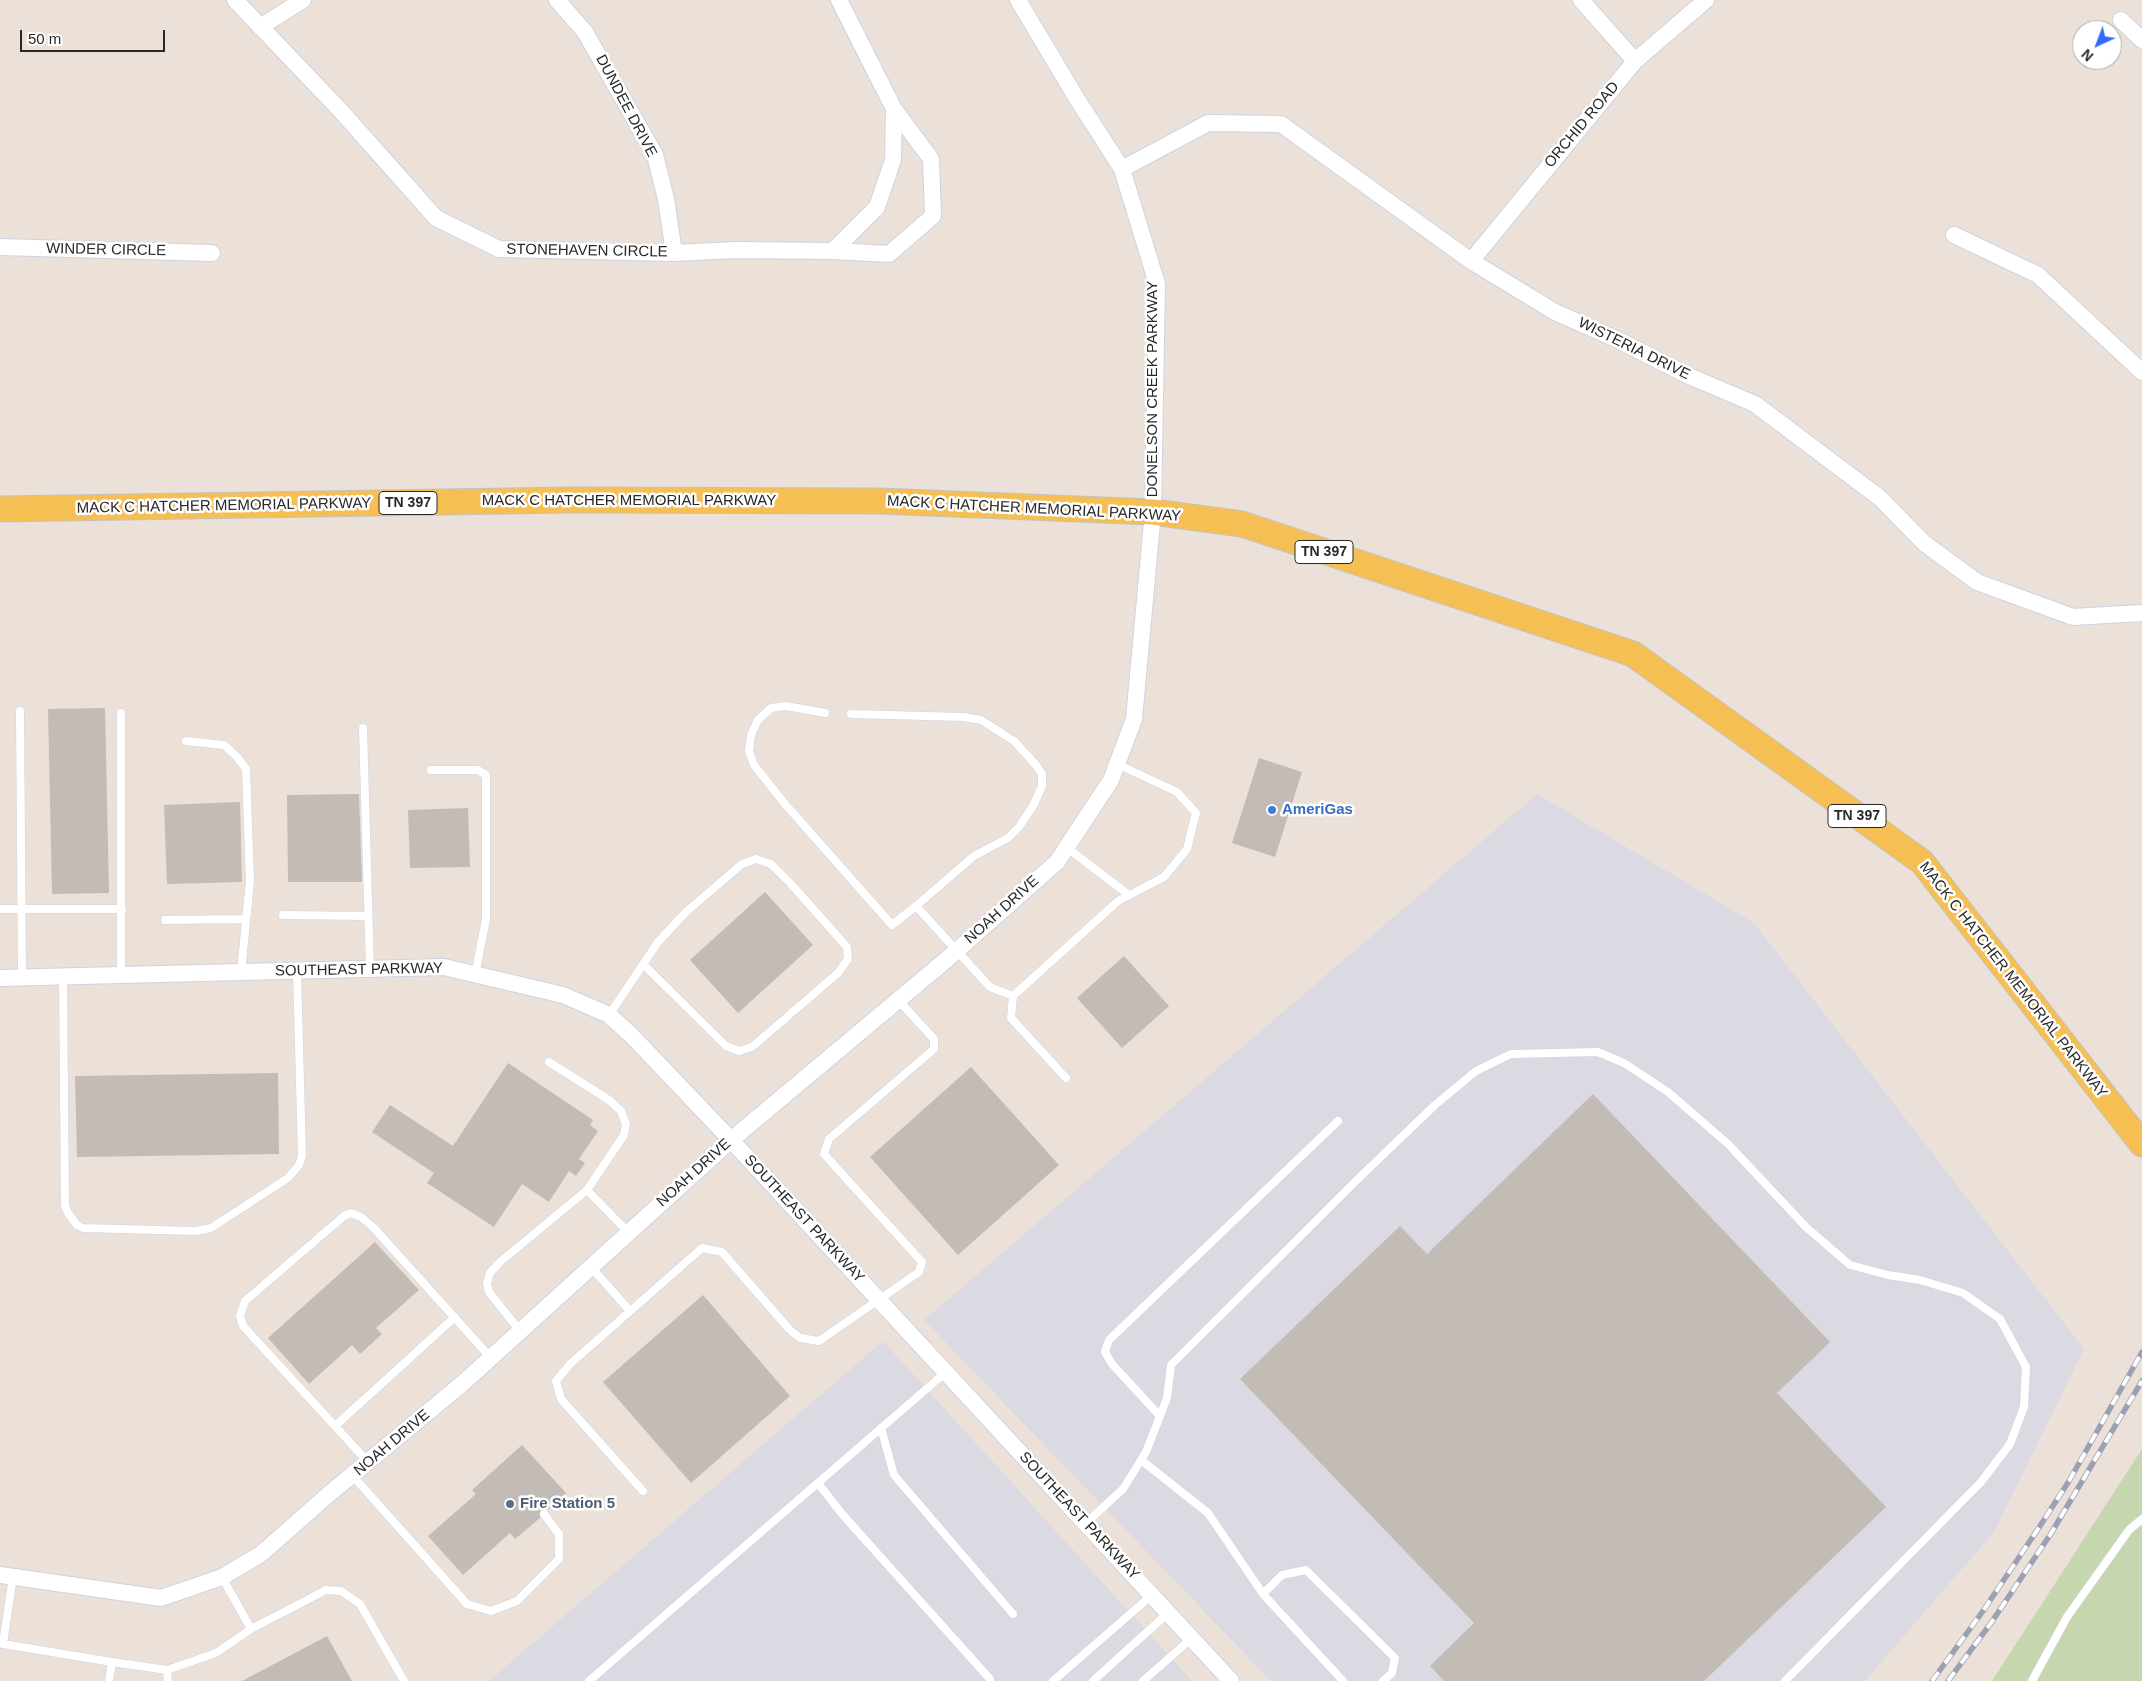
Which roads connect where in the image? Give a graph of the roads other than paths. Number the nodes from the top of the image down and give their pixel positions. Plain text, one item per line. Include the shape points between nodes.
1 (235, 0) edge
2 (303, 0) edge
3 (556, 0) edge
4 (839, 0) edge
5 (1018, 0) edge
6 (1581, 0) edge
7 (1706, 0) edge
8 (2122, 21) edge
9 (260, 27) junction
10 (2142, 40) edge
11 (1635, 61) junction
12 (894, 109) junction
13 (1122, 169) junction
14 (1954, 235) dead end
15 (0, 247) edge
16 (833, 251) junction
17 (212, 252) dead end
18 (674, 253) junction
19 (1470, 261) junction
20 (2142, 372) edge
21 (0, 509) edge
22 (1153, 512) junction
23 (2142, 613) edge
24 (20, 711) dead end
25 (121, 712) dead end
26 (825, 714) dead end
27 (851, 714) dead end
28 (362, 728) dead end
29 (186, 741) dead end
30 (1117, 764) junction
31 (432, 770) dead end
32 (1066, 848) junction
33 (1129, 895) junction
34 (916, 906) junction
35 (21, 908) junction
36 (0, 909) edge
37 (122, 909) junction
38 (283, 915) dead end
39 (368, 916) junction
40 (246, 919) junction
41 (165, 920) dead end
42 (956, 952) junction
43 (644, 964) junction
44 (370, 969) junction
45 (297, 971) junction
46 (241, 972) junction
47 (121, 975) junction
48 (474, 975) junction
49 (63, 976) junction
50 (22, 977) junction
51 (0, 978) edge
52 (1013, 996) junction
53 (898, 1000) junction
54 (609, 1015) junction
55 (549, 1062) dead end
56 (1066, 1078) dead end
57 (1338, 1121) dead end
58 (2138, 1139) edge
59 (731, 1140) junction
60 (587, 1190) junction
61 (629, 1233) junction
62 (591, 1267) junction
63 (880, 1301) junction
64 (630, 1311) junction
65 (455, 1318) junction
66 (520, 1332) junction
67 (491, 1358) junction
68 (946, 1372) junction
69 (1160, 1416) junction
70 (334, 1426) junction
71 (881, 1428) junction
72 (1141, 1460) junction
73 (368, 1462) junction
74 (352, 1475) junction
75 (818, 1483) junction
76 (644, 1491) dead end
77 (544, 1514) dead end
78 (2142, 1519) edge
79 (1086, 1523) junction
80 (6, 1575) edge
81 (222, 1577) junction
82 (1263, 1594) junction
83 (1152, 1595) junction
84 (1168, 1613) junction
85 (1013, 1614) dead end
86 (251, 1629) junction
87 (1192, 1638) junction
88 (2, 1644) edge
89 (112, 1662) junction
90 (167, 1670) junction
91 (990, 1679) dead end
92 (109, 1681) edge
93 (168, 1681) edge
94 (404, 1681) edge
95 (589, 1681) edge
96 (1053, 1681) edge
97 (1093, 1681) edge
98 (1143, 1681) edge
99 (1231, 1681) edge
100 (1343, 1681) edge
101 (1382, 1681) edge
102 (1785, 1681) edge
103 (2032, 1681) edge

1 - 9 street, STONEHAVEN CIRCLE
2 - 9 street
3 - 18 street, DUNDEE DRIVE via 585,32 655,156
4 - 12 street, STONEHAVEN CIRCLE
5 - 13 street, DONELSON CREEK PARKWAY
6 - 11 street
7 - 11 street, ORCHID ROAD
8 - 10 street
9 - 18 street, STONEHAVEN CIRCLE via 340,110 436,218 499,249
11 - 19 street, ORCHID ROAD
12 - 16 street, STONEHAVEN CIRCLE via 893,160 877,207
12 - 16 street, STONEHAVEN CIRCLE via 931,159 933,216 889,254
13 - 19 street, WISTERIA DRIVE via 1208,123 1281,124
13 - 22 street, DONELSON CREEK PARKWAY via 1157,284
14 - 20 street via 2038,275
15 - 17 street, WINDER CIRCLE
16 - 18 street, STONEHAVEN CIRCLE
19 - 23 street, WISTERIA DRIVE via 1555,312 1755,404 1880,498 1924,543 1977,582 2073,617
21 - 22 main road, MACK C HATCHER MEMORIAL PARKWAY / TN 397 via 569,500 878,501
22 - 30 street, NOAH DRIVE via 1134,719
22 - 58 main road, MACK C HATCHER MEMORIAL PARKWAY / TN 397 via 1242,524 1633,654 1922,862
24 - 35 lane
25 - 37 lane
26 - 34 lane via 786,706 771,708 758,720 751,735 748,751 754,765 892,925
27 - 34 lane via 980,720 1014,741 1042,774 1042,786 1019,827 1008,838 974,856
28 - 39 lane
29 - 40 lane via 224,745 246,769 250,881
30 - 32 street, NOAH DRIVE via 1111,780
30 - 33 lane via 1176,792 1196,813 1186,849 1164,877
31 - 48 lane via 478,770 486,775 486,919
32 - 33 lane
32 - 42 street, NOAH DRIVE via 1057,862
33 - 52 lane via 1118,901
34 - 42 lane
35 - 36 lane
35 - 37 lane
35 - 50 lane
37 - 47 lane
38 - 39 lane
39 - 44 lane
40 - 41 lane
40 - 46 lane
42 - 52 lane via 990,987
42 - 53 street, NOAH DRIVE
43 - 43 lane via 658,942 686,912 742,864 756,859 771,864 791,884 847,947 848,958 838,973 752,1046 739,1051 726,1046
43 - 54 lane
44 - 45 street, SOUTHEAST PARKWAY
44 - 48 street, SOUTHEAST PARKWAY via 444,967
45 - 46 street, SOUTHEAST PARKWAY
45 - 49 lane via 302,1156 299,1165 288,1178 211,1228 196,1231 84,1228 77,1225 68,1213 65,1206
46 - 47 street, SOUTHEAST PARKWAY
47 - 49 street, SOUTHEAST PARKWAY
48 - 54 street, SOUTHEAST PARKWAY via 563,995
49 - 50 street, SOUTHEAST PARKWAY
50 - 51 street, SOUTHEAST PARKWAY
52 - 56 lane via 1011,1018
53 - 59 street, NOAH DRIVE
53 - 63 lane via 934,1039 934,1049 828,1139 824,1154 922,1262 919,1272
54 - 59 street, SOUTHEAST PARKWAY
55 - 60 lane via 609,1100 621,1111 626,1124 624,1135
57 - 69 lane via 1109,1340 1105,1352 1112,1364
59 - 61 street, NOAH DRIVE
59 - 63 street, SOUTHEAST PARKWAY
60 - 61 lane
60 - 66 lane via 490,1273 488,1292
61 - 62 street, NOAH DRIVE
62 - 64 lane
62 - 66 street, NOAH DRIVE
63 - 64 lane via 818,1341 800,1338 722,1252 702,1248
63 - 68 street, SOUTHEAST PARKWAY
64 - 76 lane via 570,1364 556,1381 561,1399
65 - 67 lane
65 - 70 lane
65 - 70 lane via 373,1227 351,1213 245,1301 240,1316 243,1326
66 - 67 street, NOAH DRIVE
67 - 73 street, NOAH DRIVE
68 - 71 lane
68 - 79 street, SOUTHEAST PARKWAY
69 - 72 lane
69 - 102 lane via 1171,1365 1361,1176 1435,1105 1476,1071 1511,1054 1598,1052 1624,1063 1668,1092 1728,1144 1806,1228 1850,1265 1963,1293 2000,1319 2026,1367 2024,1407 2010,1444 1981,1482
70 - 73 lane
71 - 75 lane
71 - 85 lane via 894,1474
72 - 79 lane via 1122,1488
72 - 82 lane via 1208,1513
73 - 74 street, NOAH DRIVE
74 - 77 lane via 467,1604 491,1611 517,1601 559,1559 559,1534
74 - 81 street, NOAH DRIVE via 261,1554
75 - 91 lane
75 - 95 lane
78 - 103 lane via 2130,1530 2067,1617
79 - 83 street, SOUTHEAST PARKWAY
80 - 81 street, NOAH DRIVE via 161,1598
80 - 88 lane
81 - 86 lane
82 - 100 lane
82 - 101 lane via 1282,1574 1306,1570 1395,1658 1392,1674
83 - 84 street, SOUTHEAST PARKWAY
83 - 96 lane
84 - 87 street, SOUTHEAST PARKWAY
84 - 97 lane
86 - 90 lane via 216,1652
86 - 94 lane via 326,1590 341,1591 360,1604
87 - 98 lane
87 - 99 street, SOUTHEAST PARKWAY
88 - 89 lane
89 - 90 lane
89 - 92 lane
90 - 93 lane

